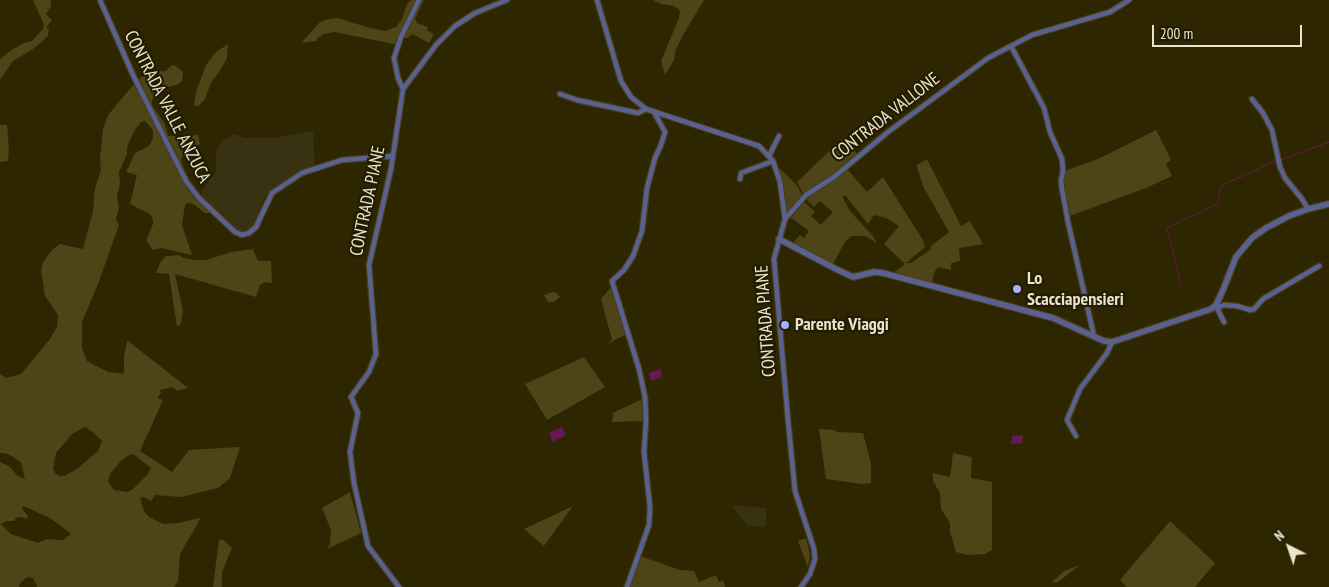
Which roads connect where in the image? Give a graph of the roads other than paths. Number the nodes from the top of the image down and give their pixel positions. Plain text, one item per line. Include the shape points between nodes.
1 (100, 0) edge
2 (420, 0) edge
3 (507, 0) edge
4 (597, 0) edge
5 (1129, 0) edge
6 (1011, 46) junction
7 (403, 89) junction
8 (560, 94) dead end
9 (1252, 100) dead end
10 (646, 109) junction
11 (654, 112) junction
12 (779, 136) dead end
13 (393, 156) junction
14 (771, 159) junction
15 (740, 178) dead end
16 (1329, 204) edge
17 (1308, 209) junction
18 (785, 220) junction
19 (779, 239) junction
20 (1319, 266) dead end
21 (1216, 306) junction
22 (1224, 322) dead end
23 (1094, 336) junction
24 (1112, 342) junction
25 (1076, 436) dead end
26 (399, 587) edge
27 (627, 587) edge
28 (800, 587) edge

1 - 13 street, CONTRADA VALLE ANZUCA via 186,181 235,232 249,234 256,227 272,192 302,173 342,160
2 - 7 street via 394,58
3 - 7 street, CONTRADA PIANE via 454,26
4 - 10 street via 621,81 630,97
5 - 6 street, CONTRADA VALLONE via 1110,12 1032,35
6 - 18 street, CONTRADA VALLONE via 940,93 834,177 806,195
6 - 23 street via 1044,108 1062,159 1062,189
7 - 13 street, CONTRADA PIANE
8 - 10 street via 638,112
9 - 17 street via 1272,130 1285,178
10 - 11 street
11 - 14 street via 759,146
11 - 27 street via 665,132 647,188 642,231 633,256 612,281 645,397 644,452 649,525
12 - 14 street
13 - 26 street, CONTRADA PIANE via 369,265 376,354 369,372 351,396 358,412 350,452 368,546
14 - 15 street via 741,173
14 - 18 street, CONTRADA PIANE via 780,182
16 - 17 street
17 - 21 street via 1275,222 1249,240 1234,262
18 - 19 street, CONTRADA PIANE
19 - 23 street via 853,277 883,273 1053,318
19 - 28 street, CONTRADA PIANE via 774,259 795,491 815,559 810,574
20 - 21 street via 1263,299 1254,309
21 - 22 street
21 - 24 street
23 - 24 street
24 - 25 street via 1080,389 1067,420

